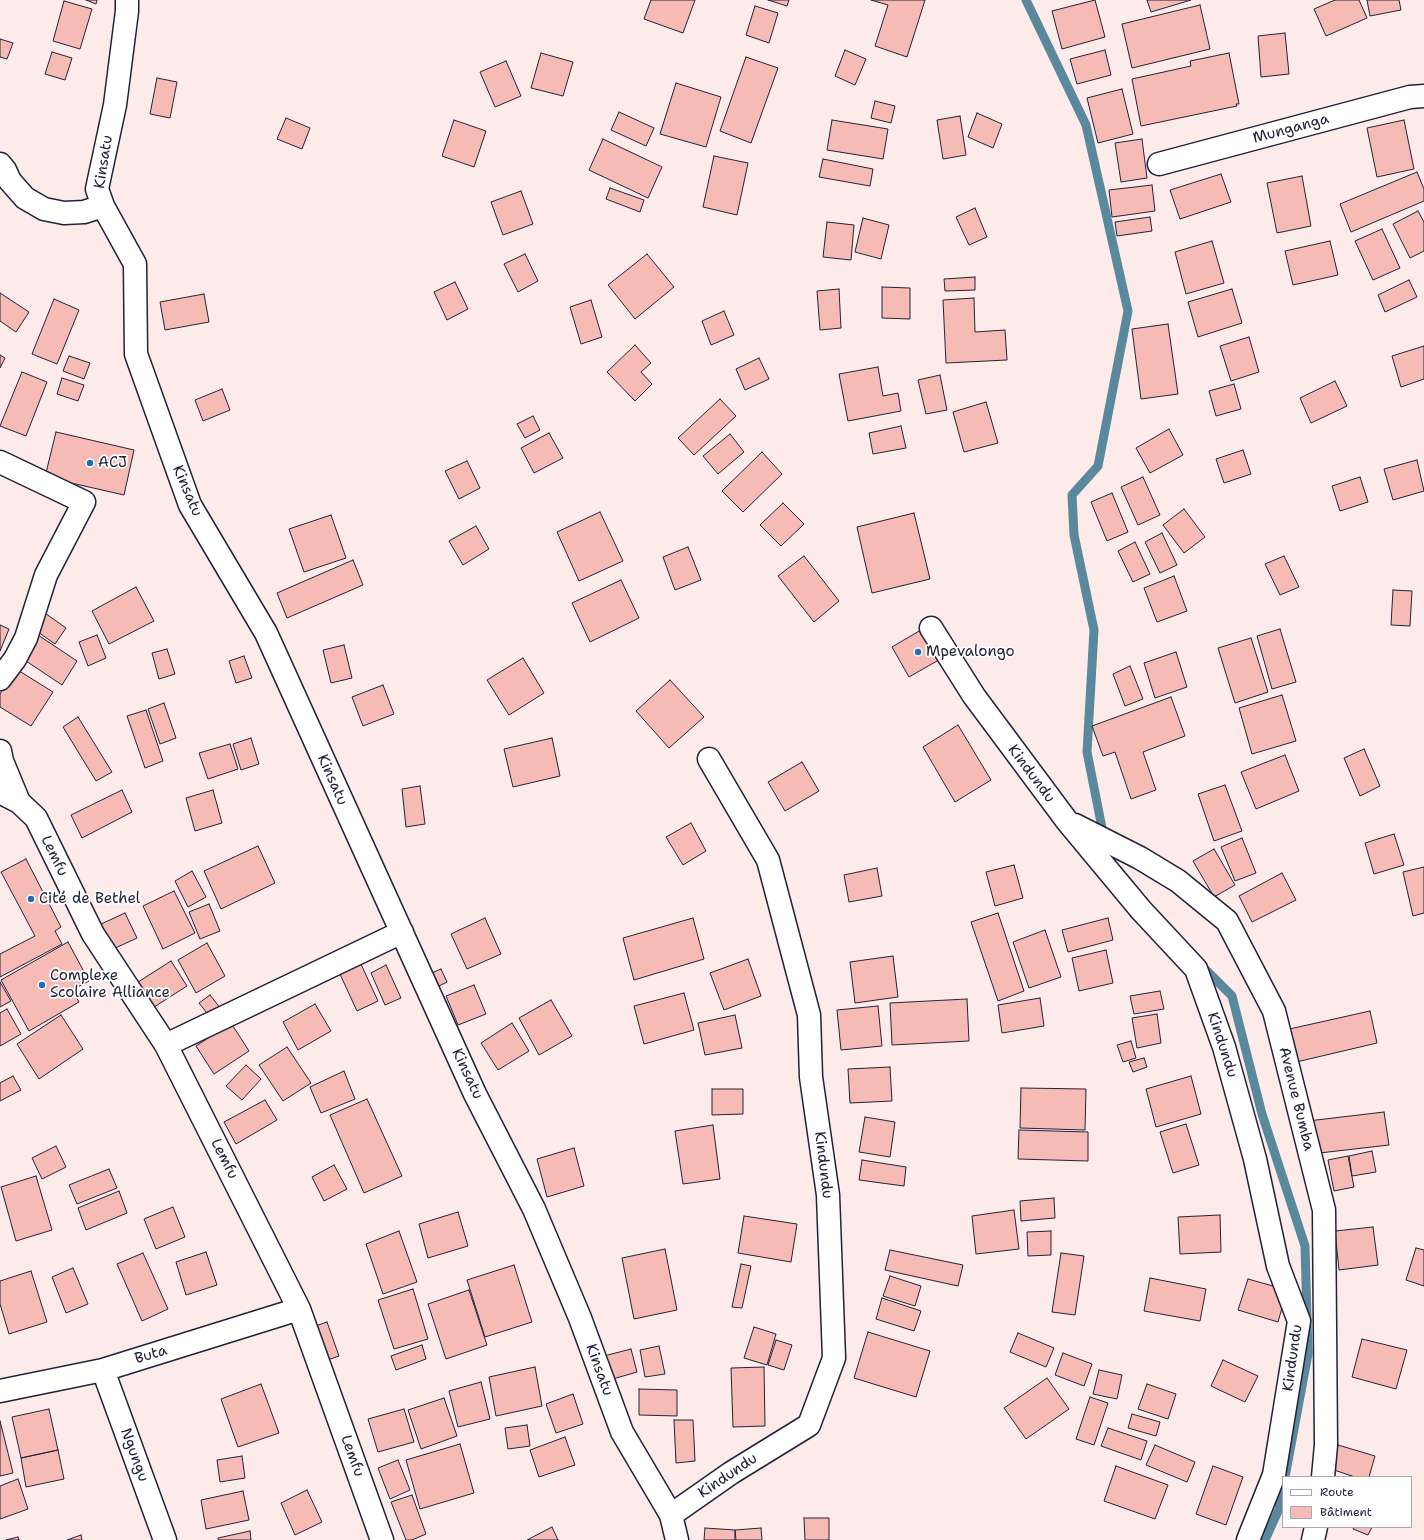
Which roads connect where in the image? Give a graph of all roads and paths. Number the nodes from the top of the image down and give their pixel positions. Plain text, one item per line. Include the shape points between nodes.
1 (127, 0) edge
2 (1424, 96) edge
3 (0, 164) edge
4 (1159, 164) dead end
5 (103, 206) junction
6 (0, 462) edge
7 (931, 628) dead end
8 (0, 679) edge
9 (0, 751) edge
10 (709, 759) dead end
11 (9, 797) edge
12 (1067, 821) junction
13 (402, 932) junction
14 (166, 1045) junction
15 (300, 1309) junction
16 (103, 1370) junction
17 (0, 1391) edge
18 (1323, 1476) edge
19 (671, 1515) junction
20 (1316, 1528) edge
21 (165, 1540) edge
22 (382, 1540) edge
23 (677, 1540) edge
24 (1248, 1540) edge
25 (1313, 1540) edge

1 - 5 street, Kinsatu via 115,105 97,189
2 - 4 street, Munganga via 1410,97
3 - 5 street via 10,181 25,198 44,209 64,213 84,212
5 - 13 street, Kinsatu via 135,264 136,354 190,505 266,633
6 - 8 street via 84,502 46,576 26,638
7 - 12 street, Kindundu via 974,696
9 - 11 street, Lemfu
10 - 19 street, Kindundu via 768,860 809,1015 811,1077 828,1195 834,1358 809,1425 731,1473
11 - 14 street, Lemfu via 36,818 93,934
12 - 18 street, Avenue Bumba via 1140,858 1178,881 1227,921 1274,1011 1324,1210 1326,1445
12 - 24 street, Kindundu via 1141,910 1196,969 1224,1047 1256,1159 1278,1266 1299,1321 1274,1475
13 - 14 street
13 - 19 street, Kinsatu via 476,1094 534,1209 580,1318 622,1432
14 - 15 street, Lemfu
15 - 16 street, Buta
15 - 22 street, Lemfu
16 - 17 street, Buta
16 - 21 street, Ngungu
19 - 23 street, Kinsatu
20 - 25 street

